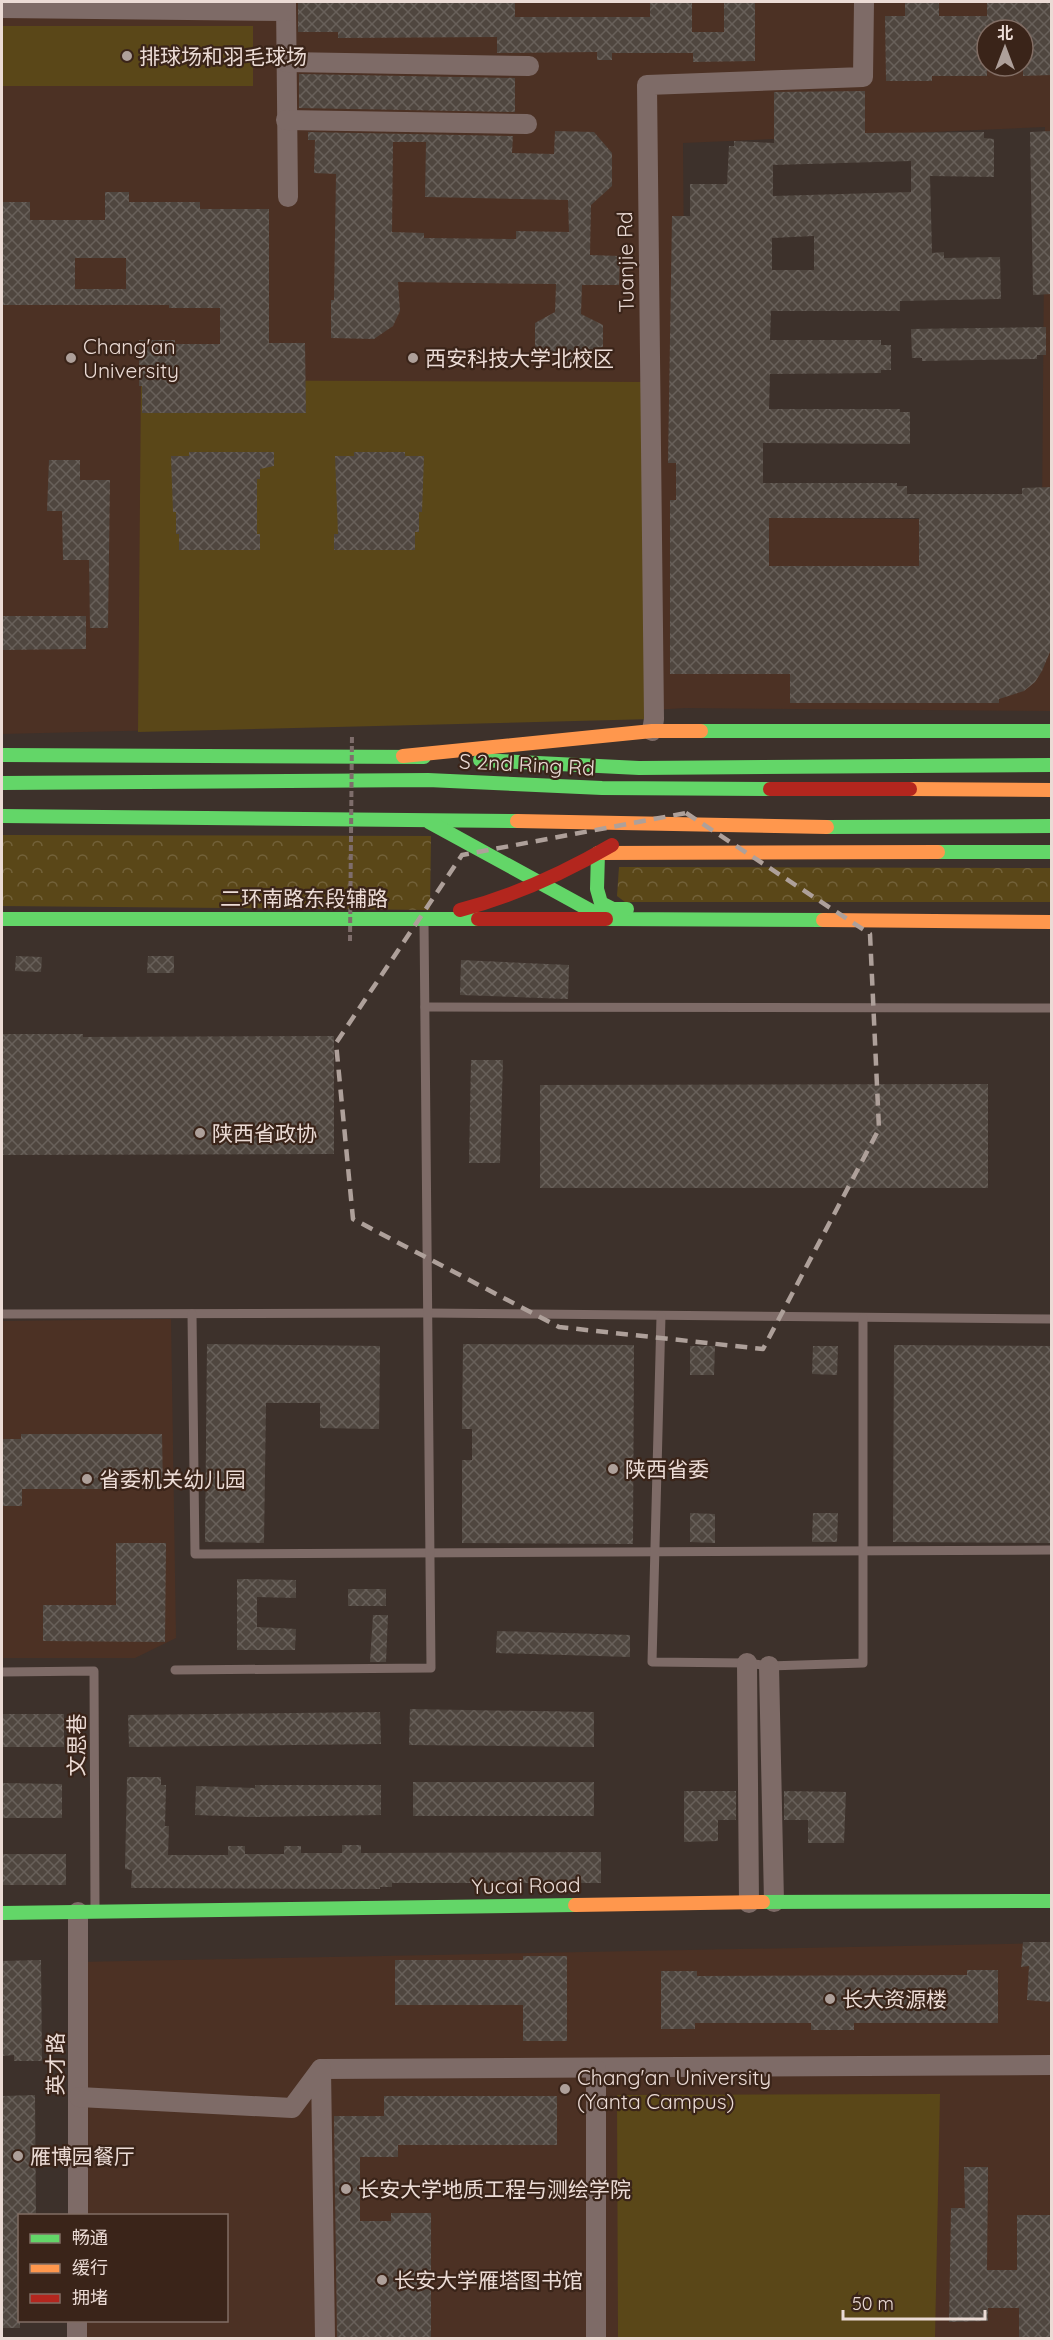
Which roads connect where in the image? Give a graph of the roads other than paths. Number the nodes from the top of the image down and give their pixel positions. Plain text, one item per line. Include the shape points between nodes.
1 (864, 2) edge
2 (181, 6) edge
3 (286, 6) edge
4 (2, 8) edge
5 (286, 62) junction
6 (529, 66) dead end
7 (286, 120) junction
8 (527, 124) dead end
9 (288, 197) dead end
10 (652, 731) junction
11 (1052, 731) edge
12 (2, 755) edge
13 (403, 756) junction
14 (1052, 765) edge
15 (2, 783) edge
16 (1052, 790) edge
17 (2, 816) edge
18 (422, 819) junction
19 (652, 822) junction
20 (1052, 826) edge
21 (1052, 852) edge
22 (598, 853) junction
23 (540, 880) junction
24 (1052, 910) edge
25 (2, 919) edge
26 (424, 919) junction
27 (606, 919) junction
28 (1052, 922) edge
29 (426, 1007) junction
30 (1052, 1008) edge
31 (427, 1313) junction
32 (2, 1314) edge
33 (192, 1314) junction
34 (661, 1316) junction
35 (863, 1318) junction
36 (1052, 1319) edge
37 (656, 1550) junction
38 (862, 1550) junction
39 (1052, 1550) edge
40 (430, 1553) junction
41 (747, 1663) junction
42 (769, 1666) junction
43 (175, 1670) dead end
44 (2, 1672) edge
45 (1052, 1901) edge
46 (774, 1902) junction
47 (749, 1903) junction
48 (87, 1912) junction
49 (2, 1913) edge
50 (1052, 2065) edge
51 (321, 2069) junction
52 (596, 2069) junction
53 (79, 2097) junction
54 (78, 2214) edge
55 (77, 2322) edge
56 (77, 2338) edge
57 (325, 2338) edge
58 (596, 2338) edge

1 - 10 street, Tuanjie Rd via 863,78 647,85
2 - 3 street
2 - 4 street
3 - 5 street
5 - 6 street
5 - 7 street
7 - 8 street
7 - 9 street
10 - 11 main road
10 - 13 main road
12 - 13 main road
13 - 14 main road via 639,768
15 - 16 main road, S 2nd Ring Rd via 428,780 602,788
17 - 18 main road
18 - 19 main road
18 - 23 main road
19 - 20 main road
19 - 22 main road
21 - 22 main road
22 - 23 main road
22 - 24 main road via 598,895 601,903 613,909
23 - 26 main road via 484,904
23 - 27 main road
25 - 26 main road, 二环南路东段辅路
26 - 27 main road, 二环南路东段辅路
26 - 29 lane
27 - 28 main road, 二环南路东段辅路
29 - 30 lane
29 - 31 lane
31 - 33 lane
31 - 34 lane
31 - 40 lane
32 - 33 lane
33 - 40 lane via 195,1554
34 - 35 lane
34 - 37 lane
35 - 36 lane
35 - 38 lane
37 - 38 lane
37 - 40 lane
37 - 41 lane via 652,1662
38 - 39 lane
38 - 42 lane via 863,1663
40 - 43 lane via 431,1668
41 - 42 lane
41 - 47 street
42 - 46 street
44 - 48 lane, 文思巷 via 94,1671
45 - 46 main road, Yucai Road
46 - 47 main road, Yucai Road
47 - 48 main road, Yucai Road
48 - 49 main road, Yucai Road
48 - 53 street, 英才路
50 - 52 street
51 - 52 street
51 - 53 street via 291,2108
51 - 57 street
52 - 58 street
53 - 54 street, 英才路
55 - 56 street

